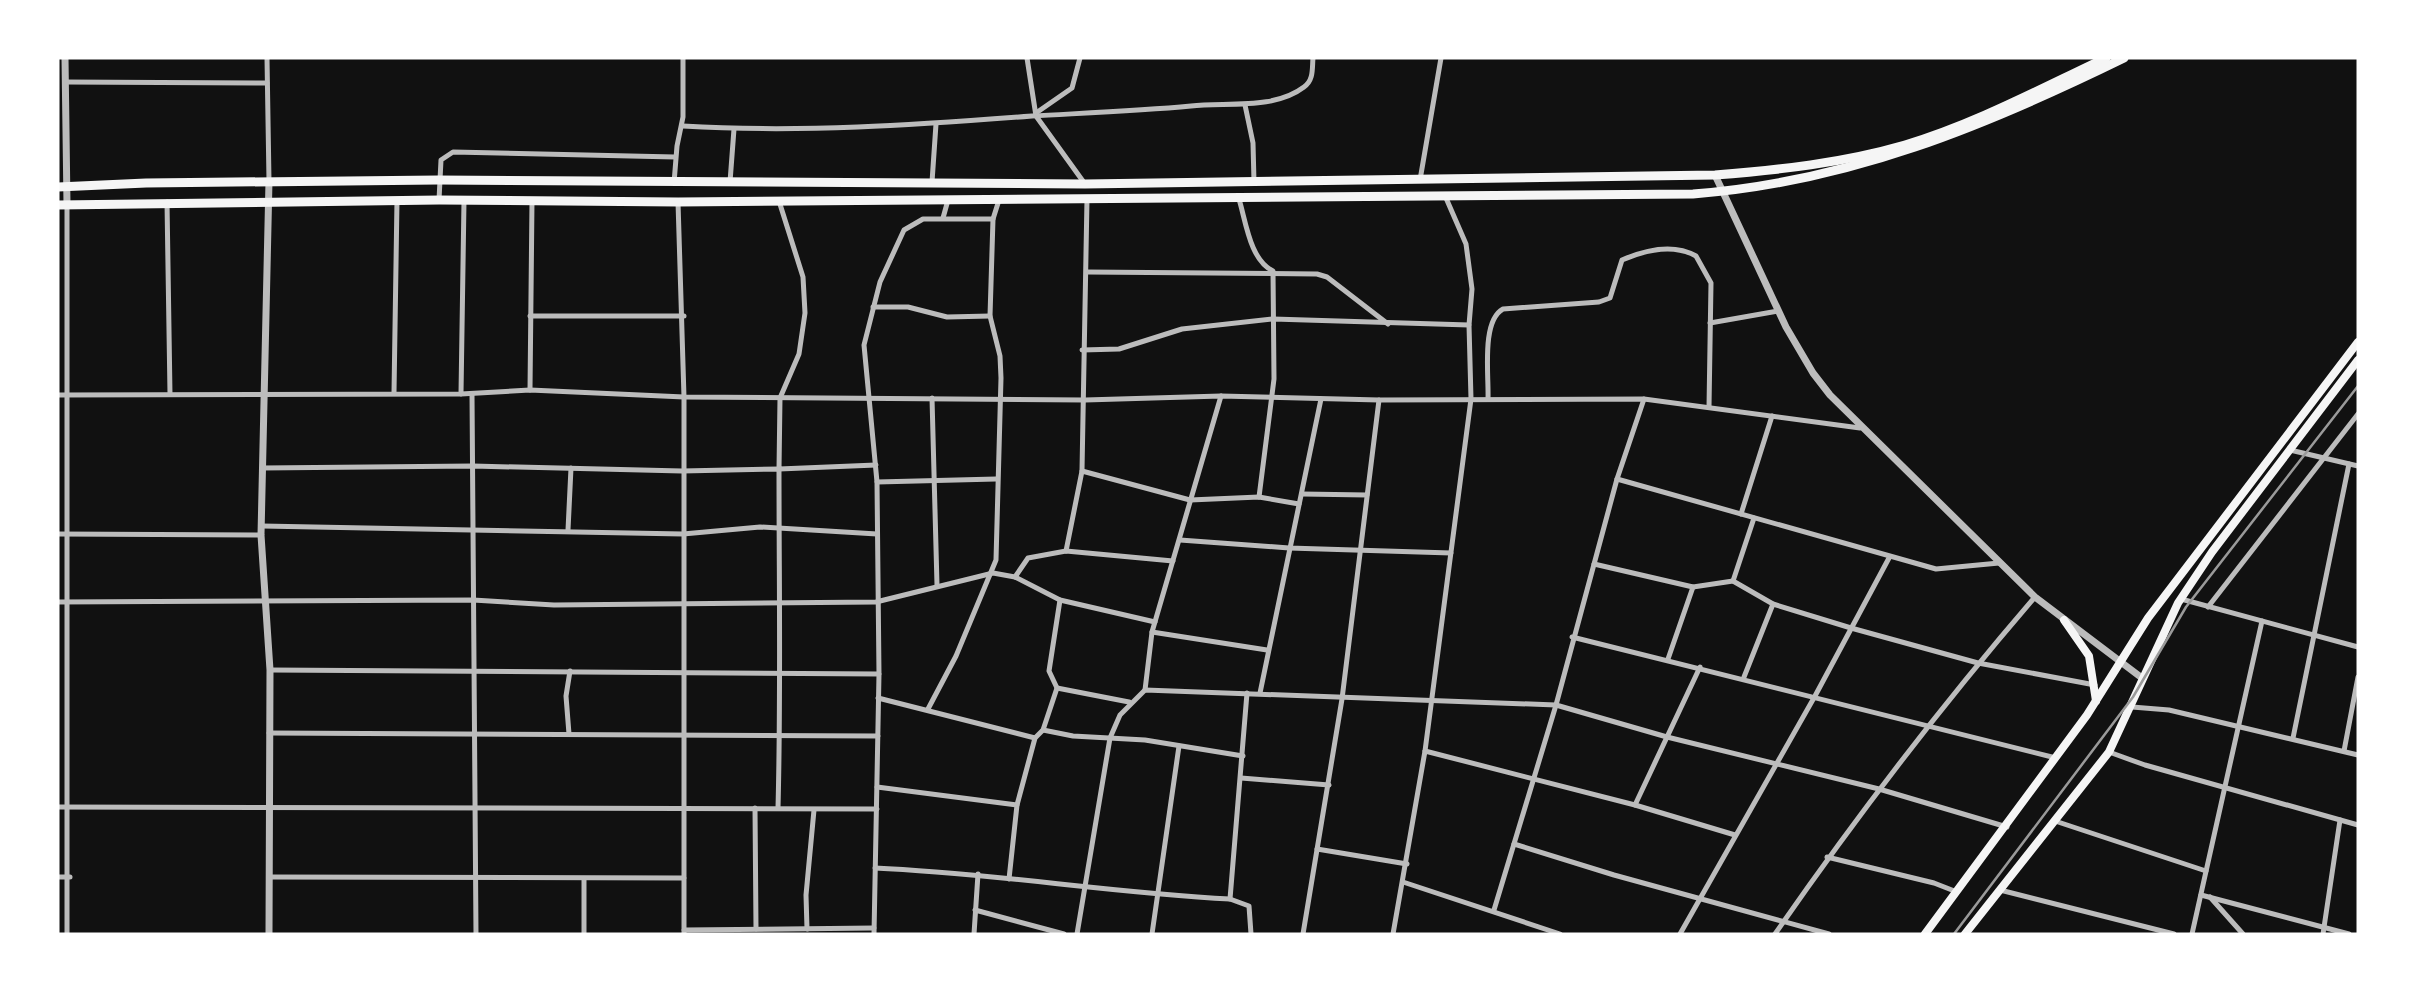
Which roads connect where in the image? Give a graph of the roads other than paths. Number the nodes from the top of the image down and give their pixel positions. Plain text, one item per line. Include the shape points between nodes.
1 (267, 58) edge
2 (682, 58) edge
3 (1027, 58) edge
4 (1080, 58) edge
5 (1313, 58) edge
6 (1441, 58) edge
7 (2106, 58) edge
8 (2124, 58) edge
9 (62, 61) edge
10 (65, 82) junction
11 (267, 83) junction
12 (1245, 105) junction
13 (1036, 114) junction
14 (62, 118) edge
15 (936, 124) junction
16 (682, 126) junction
17 (734, 129) junction
18 (675, 158) junction
19 (1715, 175) junction
20 (438, 180) junction
21 (1420, 180) junction
22 (269, 181) junction
23 (906, 182) junction
24 (932, 182) junction
25 (1255, 182) junction
26 (674, 183) junction
27 (729, 183) junction
28 (1085, 184) junction
29 (62, 187) edge
30 (1721, 192) junction
31 (1239, 198) junction
32 (1446, 198) junction
33 (1087, 199) junction
34 (397, 200) junction
35 (439, 200) junction
36 (532, 200) junction
37 (907, 200) junction
38 (948, 200) junction
39 (999, 200) junction
40 (464, 201) junction
41 (779, 201) junction
42 (167, 202) junction
43 (269, 202) junction
44 (678, 202) junction
45 (62, 205) edge
46 (943, 218) junction
47 (993, 219) junction
48 (1273, 271) junction
49 (1087, 272) junction
50 (873, 307) junction
51 (1779, 311) junction
52 (58, 314) edge
53 (65, 314) junction
54 (530, 316) junction
55 (684, 316) junction
56 (990, 316) junction
57 (1273, 319) junction
58 (1710, 323) junction
59 (1388, 324) junction
60 (1469, 326) junction
61 (2358, 342) edge
62 (1082, 350) junction
63 (2358, 360) edge
64 (530, 390) junction
65 (266, 393) junction
66 (394, 393) junction
67 (170, 394) junction
68 (461, 394) junction
69 (472, 394) junction
70 (61, 395) edge
71 (871, 396) junction
72 (1221, 396) junction
73 (684, 397) junction
74 (780, 398) junction
75 (932, 398) junction
76 (1272, 398) junction
77 (1321, 399) junction
78 (1471, 399) junction
79 (1488, 399) junction
80 (999, 400) junction
81 (1085, 400) junction
82 (1379, 400) junction
83 (1644, 400) junction
84 (1709, 407) junction
85 (2358, 415) edge
86 (1772, 416) junction
87 (1860, 428) junction
88 (2289, 449) junction
89 (2324, 459) junction
90 (2349, 464) junction
91 (876, 465) junction
92 (473, 466) junction
93 (2358, 466) edge
94 (262, 468) junction
95 (570, 468) junction
96 (779, 469) junction
97 (58, 471) edge
98 (66, 471) junction
99 (682, 471) junction
100 (1082, 471) junction
101 (996, 479) junction
102 (1618, 479) junction
103 (877, 482) junction
104 (935, 482) junction
105 (1301, 494) junction
106 (1367, 495) junction
107 (1259, 497) junction
108 (1190, 500) junction
109 (1299, 504) junction
110 (1741, 514) junction
111 (1754, 518) junction
112 (472, 528) junction
113 (779, 528) junction
114 (262, 530) junction
115 (568, 530) junction
116 (58, 534) edge
117 (66, 534) junction
118 (683, 534) junction
119 (877, 534) junction
120 (1180, 540) junction
121 (1289, 548) junction
122 (1359, 549) junction
123 (1066, 551) junction
124 (1451, 553) junction
125 (1889, 558) junction
126 (1172, 561) junction
127 (1999, 563) junction
128 (1594, 564) junction
129 (993, 573) junction
130 (1014, 577) junction
131 (1733, 581) junction
132 (937, 585) junction
133 (1693, 587) junction
134 (2035, 597) junction
135 (2181, 599) junction
136 (473, 600) junction
137 (1060, 600) junction
138 (265, 601) junction
139 (58, 602) edge
140 (67, 602) junction
141 (876, 602) junction
142 (683, 603) junction
143 (778, 603) junction
144 (1773, 604) junction
145 (2208, 607) junction
146 (2064, 620) junction
147 (2262, 621) junction
148 (1155, 622) junction
149 (1851, 628) junction
150 (1152, 632) junction
151 (2314, 634) junction
152 (1572, 637) junction
153 (2358, 647) edge
154 (1267, 650) junction
155 (1668, 660) junction
156 (1978, 663) junction
157 (2121, 664) junction
158 (1700, 667) junction
159 (474, 669) junction
160 (270, 670) junction
161 (570, 671) junction
162 (683, 672) junction
163 (58, 673) edge
164 (66, 673) junction
165 (781, 674) junction
166 (879, 674) junction
167 (1744, 677) junction
168 (2358, 677) edge
169 (2142, 678) junction
170 (2095, 685) junction
171 (1057, 688) junction
172 (1145, 690) junction
173 (1247, 692) junction
174 (1260, 693) junction
175 (1815, 696) junction
176 (878, 698) junction
177 (1342, 699) junction
178 (1431, 701) junction
179 (2096, 701) junction
180 (1130, 702) junction
181 (1556, 705) junction
182 (2132, 707) junction
183 (928, 709) junction
184 (1930, 725) junction
185 (2239, 726) junction
186 (1043, 730) junction
187 (269, 733) junction
188 (474, 733) junction
189 (569, 734) junction
190 (780, 735) junction
191 (58, 736) edge
192 (66, 736) junction
193 (685, 736) junction
194 (878, 736) junction
195 (1667, 737) junction
196 (1035, 738) junction
197 (1110, 738) junction
198 (2293, 738) junction
199 (1179, 746) junction
200 (1425, 751) junction
201 (2344, 751) junction
202 (2109, 752) junction
203 (2358, 755) edge
204 (1242, 756) junction
205 (2056, 758) junction
206 (1777, 764) junction
207 (1241, 778) junction
208 (1534, 778) junction
209 (1329, 785) junction
210 (877, 787) junction
211 (2224, 787) junction
212 (1880, 789) junction
213 (1017, 805) junction
214 (1634, 805) junction
215 (58, 807) edge
216 (69, 807) junction
217 (268, 807) junction
218 (474, 808) junction
219 (687, 808) junction
220 (755, 808) junction
221 (778, 808) junction
222 (877, 809) junction
223 (814, 810) junction
224 (2340, 820) junction
225 (2055, 821) junction
226 (2358, 825) edge
227 (2007, 827) junction
228 (1735, 835) junction
229 (1514, 844) junction
230 (1317, 849) junction
231 (1827, 857) junction
232 (1406, 864) junction
233 (875, 868) junction
234 (2206, 871) junction
235 (978, 874) junction
236 (475, 876) junction
237 (58, 877) edge
238 (69, 877) junction
239 (269, 877) junction
240 (684, 878) junction
241 (584, 879) junction
242 (1010, 879) junction
243 (1403, 882) junction
244 (1087, 888) junction
245 (2000, 890) junction
246 (1957, 892) junction
247 (1158, 893) junction
248 (2201, 895) junction
249 (2210, 897) junction
250 (1701, 898) junction
251 (1230, 899) junction
252 (975, 910) junction
253 (1494, 910) junction
254 (1785, 920) junction
255 (756, 929) junction
256 (807, 929) junction
257 (874, 931) edge
258 (2323, 931) edge
259 (684, 932) edge
260 (775, 932) edge
261 (67, 934) edge
262 (269, 934) edge
263 (476, 934) edge
264 (584, 934) edge
265 (974, 934) edge
266 (1064, 934) edge
267 (1077, 934) edge
268 (1152, 934) edge
269 (1251, 934) edge
270 (1303, 934) edge
271 (1393, 934) edge
272 (1560, 934) edge
273 (1680, 934) edge
274 (1775, 934) edge
275 (1829, 934) edge
276 (1925, 934) edge
277 (1965, 934) edge
278 (2174, 934) edge
279 (2192, 934) edge
280 (2243, 934) edge
281 (2349, 934) edge

1 - 11 street
2 - 16 street
3 - 13 street
4 - 13 street via 1072,88
5 - 12 street via 1312,77 1304,87
6 - 21 street
7 - 19 main road via 1908,144 1811,165
8 - 30 main road via 1910,151 1822,174
9 - 10 street
10 - 11 street
10 - 14 street
11 - 22 street
12 - 13 street
12 - 25 street via 1254,143
13 - 15 street
13 - 28 street
14 - 29 street
15 - 17 street
15 - 24 street
16 - 17 street
16 - 18 street
17 - 27 street
18 - 20 street via 453,152 441,160
18 - 26 street
19 - 21 main road
19 - 30 street
20 - 22 main road
20 - 26 main road
20 - 35 street
21 - 25 main road
22 - 29 main road
22 - 43 street
23 - 24 main road
23 - 27 main road
23 - 37 main road
24 - 28 main road
25 - 28 main road
26 - 27 main road
29 - 45 street
30 - 32 main road
30 - 51 street
31 - 32 main road
31 - 33 main road
31 - 48 street via 1257,257
32 - 60 street via 1466,244 1472,289
33 - 39 main road
33 - 49 street
34 - 35 main road
34 - 43 main road
34 - 66 street
35 - 40 main road
36 - 40 main road
36 - 44 main road
36 - 54 street
37 - 38 main road
37 - 41 main road
38 - 39 main road
38 - 46 street
39 - 47 street
40 - 68 street
41 - 44 main road
41 - 74 street via 803,277 805,313 799,354
42 - 43 main road
42 - 45 main road
42 - 67 street
43 - 65 street
44 - 55 street
45 - 53 street
46 - 47 street
46 - 50 street via 916,221 904,230
47 - 56 street
48 - 49 street
48 - 57 street
48 - 59 street via 1327,277
49 - 62 street
50 - 56 street via 908,307 947,317
50 - 71 street via 864,345 864,373
51 - 58 street
51 - 87 street via 1813,373
52 - 53 street
53 - 70 street
54 - 55 street
54 - 64 street
55 - 73 street
56 - 80 street via 1000,356
57 - 59 street
57 - 62 street via 1182,329 1119,349
57 - 76 street
58 - 79 street via 1711,283 1696,256 1685,249 1643,251 1622,260 1609,298 1497,312 1489,326
58 - 84 street
59 - 60 street
60 - 78 street
61 - 157 main road via 2148,618
62 - 81 street
63 - 88 main road
64 - 69 street
64 - 73 street
65 - 66 street
65 - 67 street
65 - 94 street
66 - 68 street
67 - 70 street
68 - 69 street
69 - 92 street
70 - 98 street
71 - 74 street
71 - 75 street
71 - 91 street
72 - 76 street
72 - 81 street
72 - 108 street
73 - 74 street
73 - 99 street
74 - 96 street
75 - 80 street
75 - 104 street
76 - 77 street
76 - 107 street
77 - 82 street
77 - 105 street
78 - 79 street
78 - 82 street
78 - 124 street
79 - 83 street
80 - 81 street
80 - 101 street
81 - 100 street
82 - 106 street
83 - 84 street
83 - 102 street
84 - 86 street
85 - 89 street
86 - 87 street
86 - 110 street
87 - 127 street
88 - 89 street
88 - 135 main road
89 - 90 street
89 - 145 street
90 - 93 street
90 - 151 street
91 - 96 street
91 - 103 street
92 - 94 street
92 - 95 street
92 - 112 street
94 - 114 street
95 - 99 street
95 - 115 street
96 - 99 street
96 - 113 street
97 - 98 street
98 - 117 street
99 - 118 street
100 - 108 street
100 - 123 street
101 - 104 street
101 - 129 street
102 - 110 street
102 - 128 street
103 - 104 street
103 - 119 street
104 - 132 street
105 - 106 street
105 - 109 street
106 - 122 street
107 - 108 street
107 - 109 street
108 - 120 street
109 - 121 street
110 - 111 street
111 - 125 street
111 - 131 street
112 - 114 street
112 - 115 street
112 - 136 street
113 - 118 street
113 - 119 street
113 - 143 street
114 - 117 street
114 - 138 street
115 - 118 street
116 - 117 street
117 - 140 street
118 - 142 street
119 - 141 street
120 - 121 street
120 - 126 street
121 - 122 street
121 - 154 street
122 - 124 street
122 - 177 street
123 - 126 street
123 - 130 street via 1028,558
124 - 178 street
125 - 127 street via 1936,569
125 - 149 street
126 - 148 street
127 - 134 street
128 - 133 street
128 - 152 street
129 - 130 street
129 - 132 street
129 - 183 street
130 - 137 street
131 - 133 street
131 - 144 street
132 - 141 street
133 - 155 street
134 - 146 street
134 - 156 street
135 - 145 street
135 - 169 main road
136 - 138 street
136 - 142 street via 554,605
136 - 159 street
137 - 148 street
137 - 171 street via 1049,671
138 - 140 street
138 - 160 street
139 - 140 street
140 - 164 street
141 - 143 street
141 - 166 street
142 - 143 street
142 - 162 street
143 - 165 street
144 - 149 street
144 - 167 street
145 - 147 street
146 - 157 street
146 - 170 main road via 2089,656
147 - 151 street
147 - 185 street
148 - 150 street
149 - 156 street
149 - 175 street
150 - 154 street
150 - 172 street
151 - 153 street
151 - 198 street
152 - 155 street
152 - 181 street
154 - 174 street
155 - 158 street
156 - 170 street
156 - 184 street
157 - 169 street
157 - 179 main road
158 - 167 street
158 - 195 street
159 - 160 street
159 - 161 street
159 - 188 street
160 - 187 street
161 - 162 street
161 - 189 street via 566,696
162 - 165 street
162 - 193 street
163 - 164 street
164 - 192 street
165 - 166 street
165 - 190 street
166 - 176 street
167 - 175 street
168 - 201 street
169 - 182 main road
170 - 179 main road
171 - 180 street
171 - 186 street
172 - 173 street
172 - 180 street
173 - 174 street
173 - 204 street
174 - 177 street
175 - 184 street
175 - 206 street
176 - 183 street
176 - 194 street
177 - 178 street
177 - 209 street
178 - 181 street
178 - 200 street
179 - 205 main road
180 - 197 street
181 - 195 street
181 - 208 street
182 - 185 street via 2169,710
182 - 202 main road
183 - 196 street
184 - 205 street
184 - 212 street
185 - 198 street
185 - 211 street
186 - 196 street
186 - 197 street
187 - 188 street
187 - 217 street
188 - 189 street
188 - 218 street
189 - 193 street
190 - 193 street
190 - 194 street
190 - 221 street
191 - 192 street
192 - 216 street
193 - 219 street
194 - 210 street
195 - 206 street
195 - 214 street
196 - 213 street
197 - 199 street
197 - 244 street
198 - 201 street
199 - 204 street
199 - 247 street
200 - 208 street
200 - 232 street
201 - 203 street
202 - 211 street
202 - 225 main road
204 - 207 street
205 - 227 main road
206 - 212 street
206 - 228 street
207 - 209 street
207 - 251 street
208 - 214 street
208 - 229 street
209 - 230 street
210 - 213 street
210 - 222 street
211 - 224 street
211 - 234 street
212 - 227 street
212 - 231 street
213 - 242 street
214 - 228 street
215 - 216 street
216 - 217 street
216 - 238 street
217 - 218 street
217 - 239 street
218 - 219 street
218 - 236 street
219 - 220 street
219 - 240 street
220 - 221 street
220 - 255 street
221 - 223 street
222 - 223 street
222 - 233 street
223 - 256 street
224 - 226 street
224 - 258 street
225 - 234 street
225 - 245 main road
227 - 246 main road
228 - 250 street
229 - 250 street
229 - 253 street
230 - 232 street
230 - 270 street
231 - 246 street
231 - 254 street
232 - 243 street
233 - 235 street
233 - 257 street
234 - 248 street
235 - 242 street
235 - 252 street
236 - 239 street
236 - 241 street
236 - 263 street
237 - 238 street
238 - 261 street
239 - 262 street
240 - 241 street
240 - 259 street
241 - 264 street
242 - 244 street
243 - 253 street
243 - 271 street
244 - 247 street
244 - 267 street
245 - 277 main road
245 - 278 street
246 - 276 main road
247 - 251 street
247 - 268 street
248 - 249 street
248 - 279 street
249 - 258 street
249 - 280 street
250 - 254 street
250 - 273 street
251 - 269 street via 1249,906
252 - 265 street
252 - 266 street
253 - 272 street
254 - 274 street
254 - 275 street
255 - 259 street
255 - 260 street
256 - 257 street
256 - 260 street
258 - 281 street

